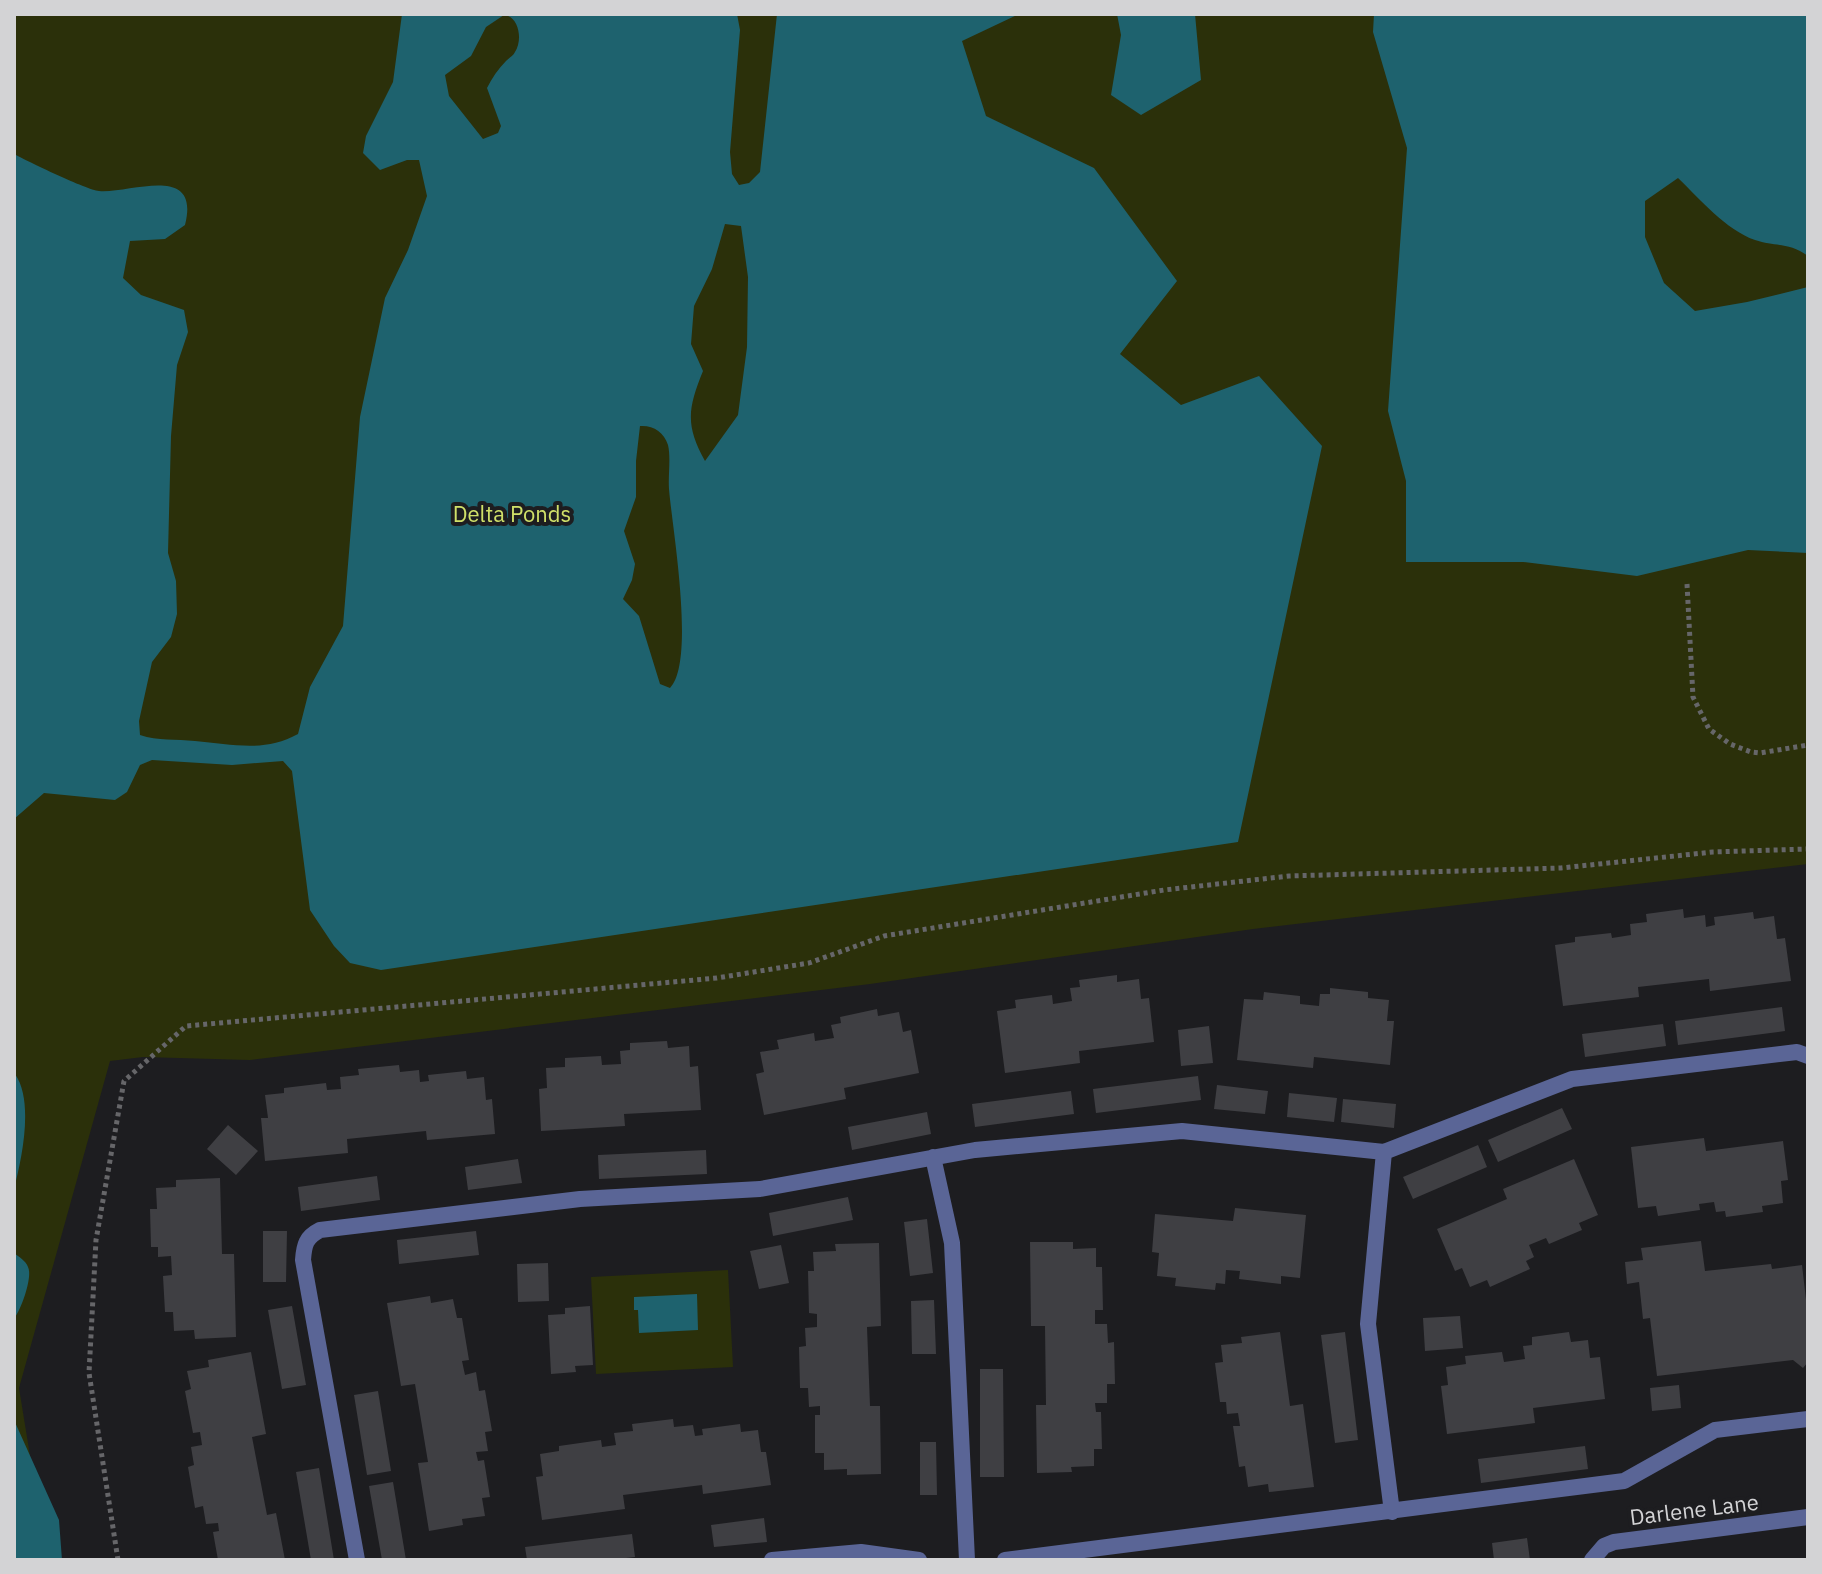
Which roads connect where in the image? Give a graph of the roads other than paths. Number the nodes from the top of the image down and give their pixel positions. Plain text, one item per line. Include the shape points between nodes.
1 (1808, 1056) edge
2 (1384, 1152) junction
3 (933, 1157) junction
4 (1808, 1419) edge
5 (1392, 1512) junction
6 (1808, 1517) edge
7 (357, 1560) edge
8 (772, 1560) edge
9 (919, 1560) edge
10 (967, 1560) edge
11 (1005, 1560) edge
12 (1592, 1560) edge

1 - 2 street via 1797,1052 1572,1079
2 - 3 street via 1182,1131
2 - 5 street via 1368,1324
3 - 7 street via 760,1189 580,1199 310,1235 303,1260
3 - 10 street via 952,1243
4 - 5 street via 1715,1430 1624,1481
5 - 11 street
6 - 12 street, Darlene Lane via 1614,1542
8 - 9 street via 850,1552

